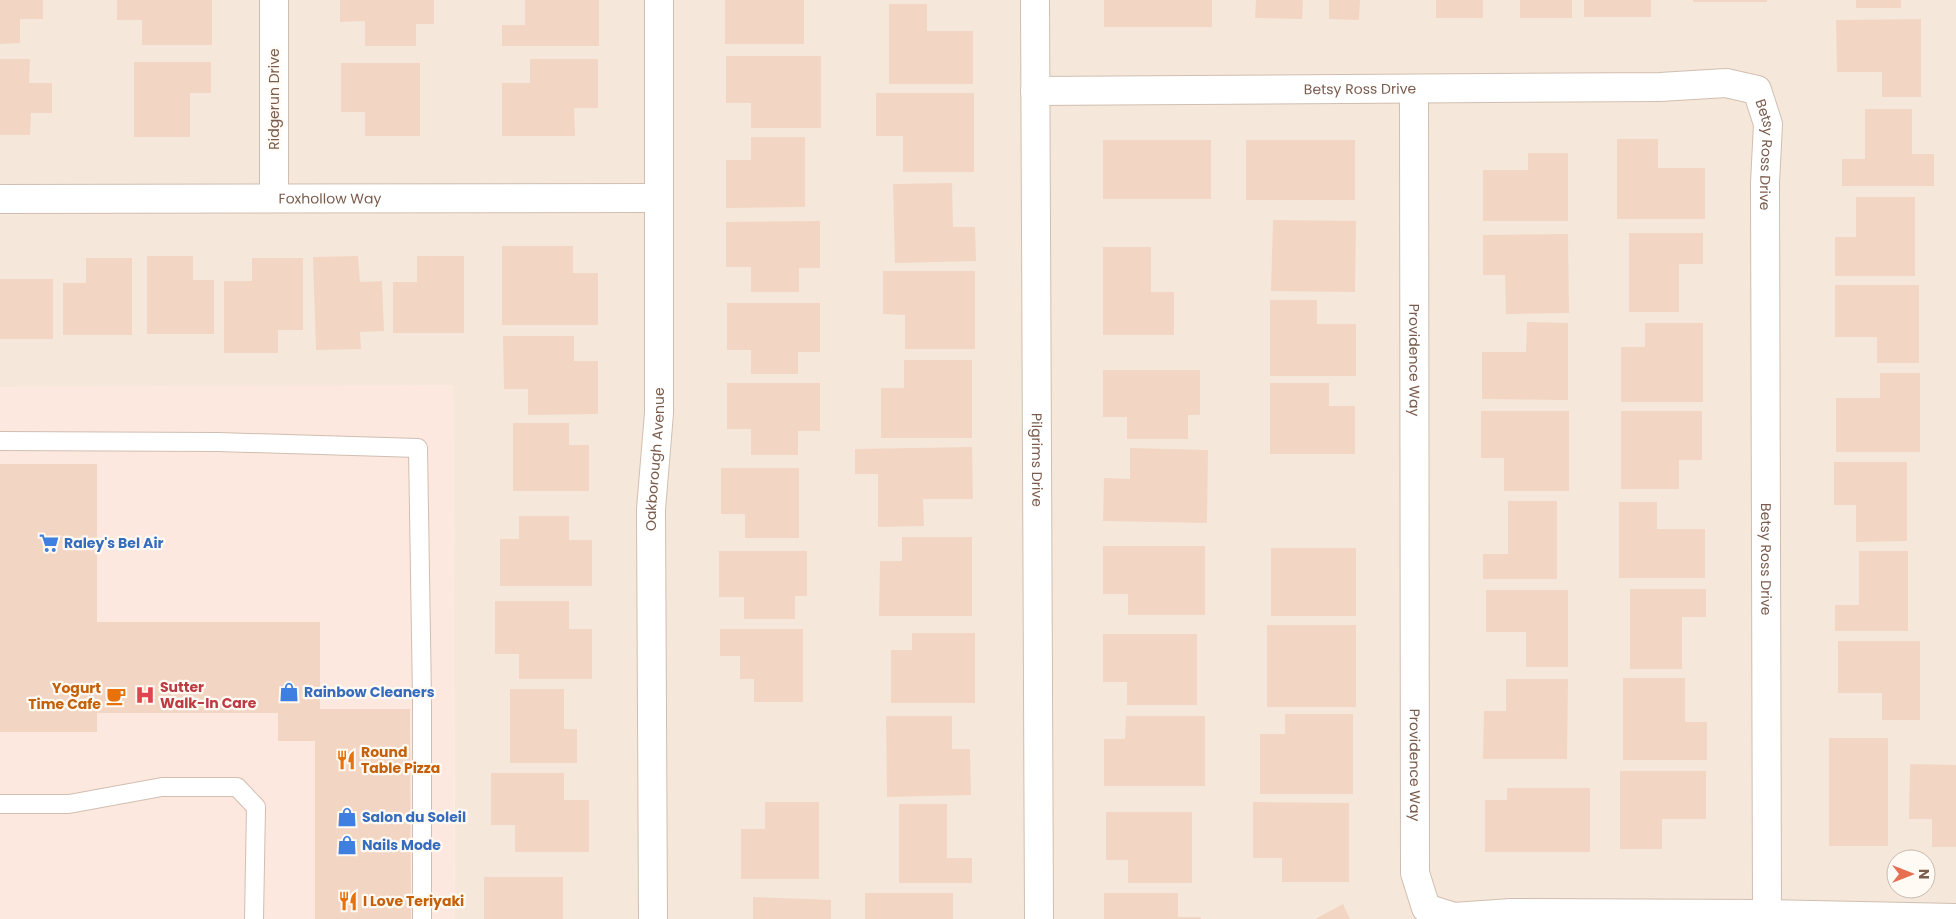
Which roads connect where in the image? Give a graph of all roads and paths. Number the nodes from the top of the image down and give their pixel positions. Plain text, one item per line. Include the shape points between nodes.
1 (274, 0) edge
2 (659, 0) edge
3 (1035, 0) edge
4 (1414, 89) junction
5 (1035, 91) junction
6 (274, 198) junction
7 (659, 198) junction
8 (0, 199) edge
9 (0, 441) edge
10 (0, 804) edge
11 (1767, 914) junction
12 (1956, 918) edge
13 (254, 919) edge
14 (422, 919) edge
15 (653, 919) edge
16 (1039, 919) edge

1 - 6 street, Ridgerun Drive
2 - 7 street, Oakborough Avenue
3 - 5 street, Pilgrims Drive
4 - 5 street, Betsy Ross Drive
4 - 11 street, Providence Way via 1415,873 1426,908 1454,917 1512,913
4 - 11 street, Betsy Ross Drive via 1660,87 1726,83 1757,90 1768,124 1765,183
5 - 16 street, Pilgrims Drive
6 - 7 street, Foxhollow Way
6 - 8 street, Foxhollow Way
7 - 15 street, Oakborough Avenue via 659,413 651,509
9 - 14 lane via 218,442 418,448
10 - 13 lane via 69,804 162,787 237,787 256,807
11 - 12 street, Providence Way

